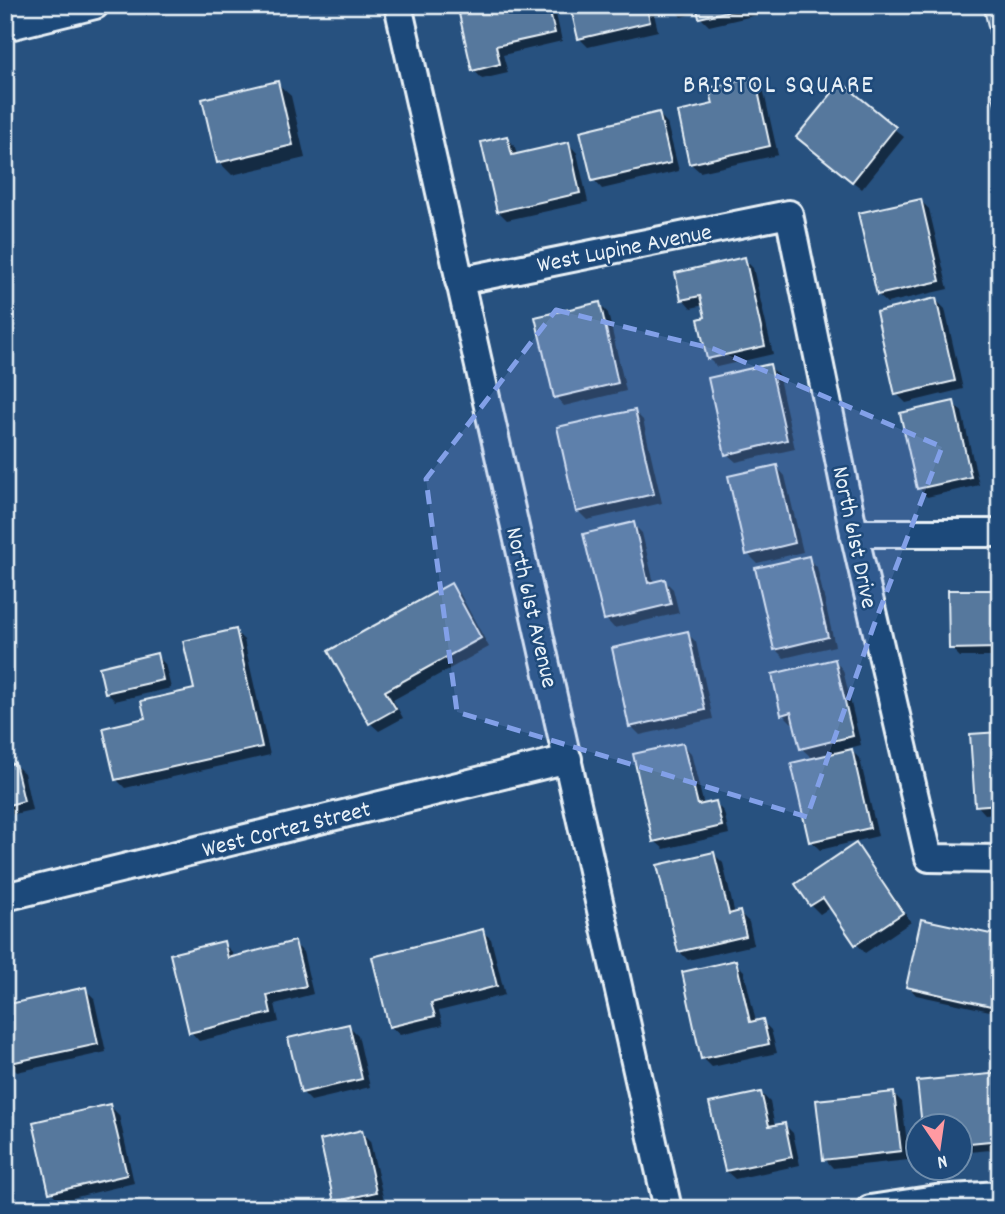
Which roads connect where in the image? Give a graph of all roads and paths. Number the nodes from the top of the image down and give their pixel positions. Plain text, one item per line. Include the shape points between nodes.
1 (96, 5) edge
2 (398, 5) edge
3 (5, 27) edge
4 (789, 214) joint
5 (459, 281) junction
6 (854, 533) junction
7 (1000, 533) edge
8 (568, 759) junction
9 (1000, 859) edge
10 (5, 897) edge
11 (1000, 1195) edge
12 (668, 1209) edge
13 (870, 1209) edge

1 - 3 street
2 - 5 street, North 61st Avenue
4 - 5 street, West Lupine Avenue
4 - 6 street, North 61st Drive
5 - 8 street, North 61st Avenue
6 - 7 street
6 - 9 street, North 61st Drive via 929,858
8 - 10 street, West Cortez Street
8 - 12 street, North 61st Avenue
11 - 13 street

